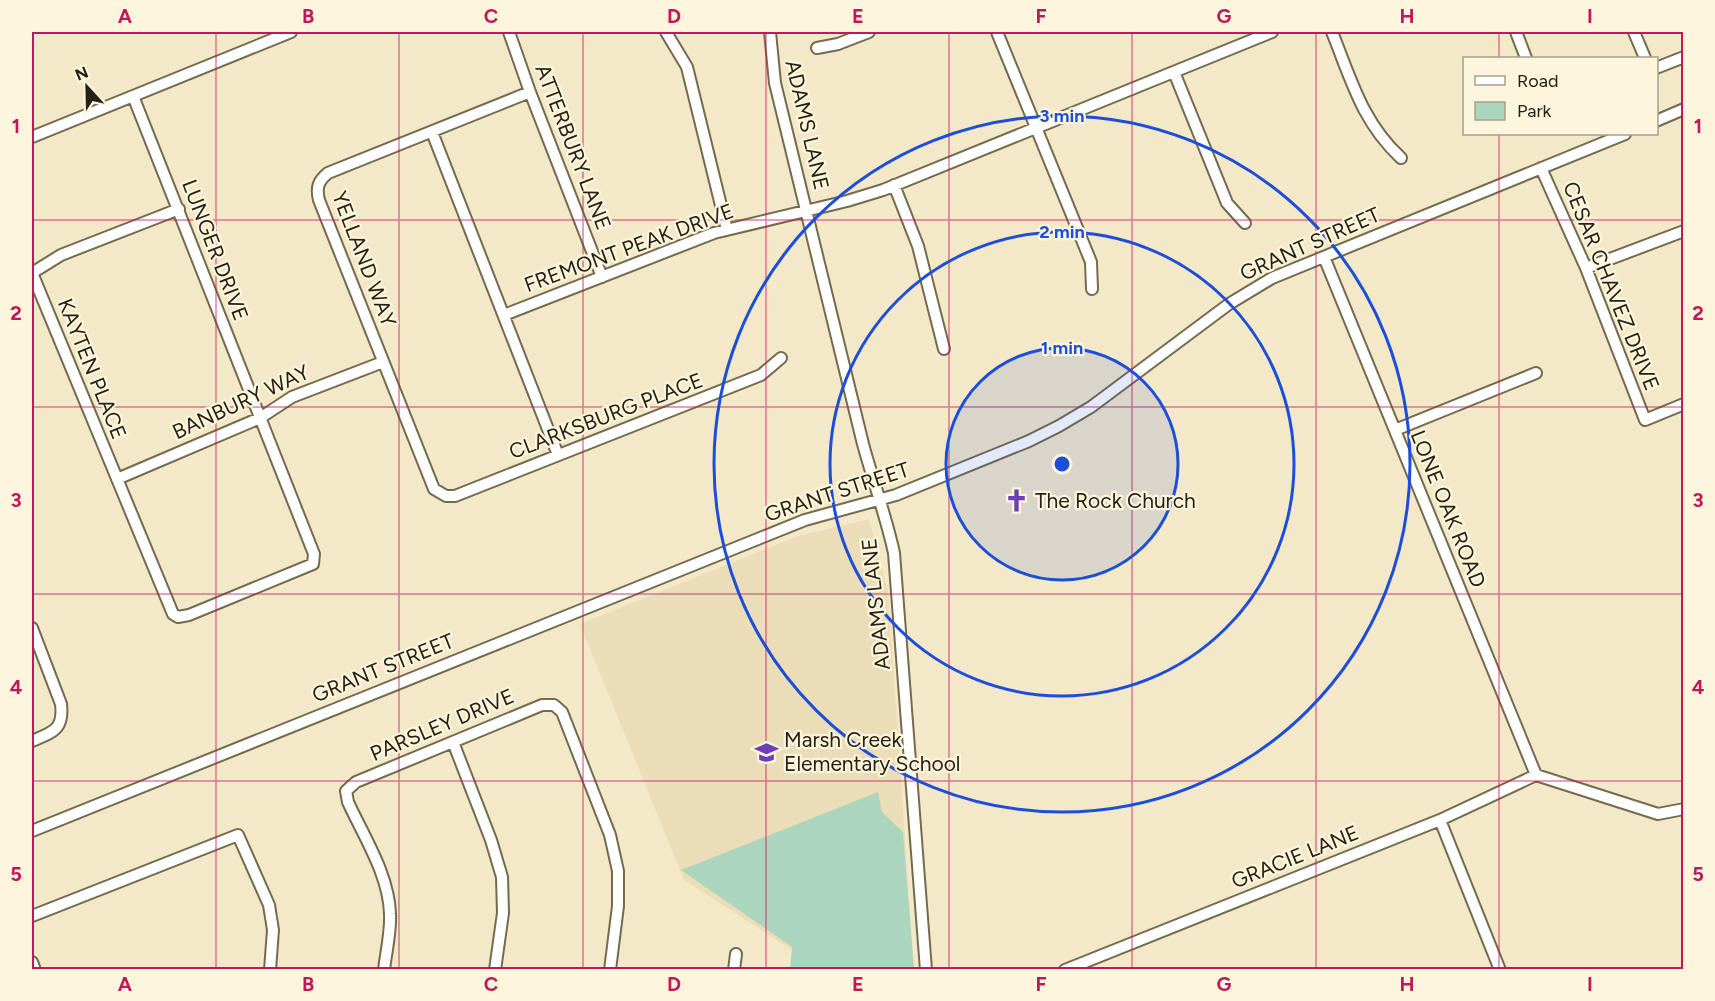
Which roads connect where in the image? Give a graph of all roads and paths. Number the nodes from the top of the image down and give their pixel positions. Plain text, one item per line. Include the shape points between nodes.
1 (291, 32) edge
2 (509, 32) edge
3 (666, 32) edge
4 (770, 32) edge
5 (869, 32) edge
6 (998, 32) edge
7 (1272, 32) edge
8 (1332, 32) edge
9 (1516, 32) edge
10 (1634, 32) edge
11 (817, 48) dead end
12 (1526, 57) edge
13 (1645, 57) edge
14 (1683, 57) edge
15 (1658, 68) edge
16 (1174, 72) junction
17 (530, 92) junction
18 (133, 96) junction
19 (1683, 110) edge
20 (1658, 120) edge
21 (1036, 128) junction
22 (432, 132) junction
23 (1623, 135) edge
24 (32, 137) edge
25 (1401, 158) dead end
26 (1541, 168) junction
27 (894, 185) junction
28 (179, 208) junction
29 (807, 211) junction
30 (1245, 223) dead end
31 (727, 230) junction
32 (1683, 231) edge
33 (1324, 256) junction
34 (1586, 268) junction
35 (32, 273) edge
36 (602, 277) junction
37 (1092, 289) dead end
38 (504, 315) junction
39 (944, 350) dead end
40 (781, 358) dead end
41 (382, 362) junction
42 (1536, 373) dead end
43 (1683, 404) edge
44 (260, 418) junction
45 (1395, 430) junction
46 (558, 455) junction
47 (117, 479) junction
48 (440, 494) joint
49 (879, 500) junction
50 (32, 628) edge
51 (32, 741) edge
52 (453, 742) junction
53 (1536, 775) junction
54 (1683, 809) edge
55 (1440, 820) junction
56 (32, 831) edge
57 (32, 916) edge
58 (736, 954) dead end
59 (32, 962) edge
60 (35, 969) edge
61 (270, 969) edge
62 (384, 969) edge
63 (495, 969) edge
64 (610, 969) edge
65 (734, 969) edge
66 (926, 969) edge
67 (1065, 969) edge
68 (1500, 969) edge

1 - 18 street
2 - 17 street, ATTERBURY LANE
3 - 31 street via 687,67
4 - 29 street, ADAMS LANE via 775,83
5 - 11 street
6 - 21 street
7 - 16 street, FREMONT PEAK DRIVE
8 - 25 street via 1369,119 1386,145
9 - 12 street
10 - 13 street
14 - 15 street
16 - 21 street, FREMONT PEAK DRIVE
16 - 30 street via 1227,203
17 - 22 street, YELLAND WAY
17 - 36 street, ATTERBURY LANE
18 - 24 street
18 - 28 street, LUNGER DRIVE
19 - 20 street
21 - 27 street, FREMONT PEAK DRIVE
21 - 37 street via 1091,262
22 - 38 street
22 - 41 street, YELLAND WAY via 328,173 318,184 319,200
23 - 26 street, GRANT STREET
26 - 33 street, GRANT STREET
26 - 34 street, CESAR CHAVEZ DRIVE
27 - 29 street, FREMONT PEAK DRIVE
27 - 39 street via 918,246
28 - 35 street via 61,255
28 - 44 street, LUNGER DRIVE
29 - 31 street, FREMONT PEAK DRIVE
29 - 49 street, ADAMS LANE
31 - 36 street, FREMONT PEAK DRIVE
32 - 34 street
33 - 45 street, LONE OAK ROAD
33 - 49 street, GRANT STREET via 1272,278 1229,304 1091,407 1059,426
34 - 43 street, CESAR CHAVEZ DRIVE via 1645,420
35 - 47 street, KAYTEN PLACE
36 - 38 street, FREMONT PEAK DRIVE
38 - 46 street
40 - 46 street, CLARKSBURG PLACE via 762,375
41 - 44 street, BANBURY WAY via 292,397
41 - 48 street, YELLAND WAY via 430,484
42 - 45 street
44 - 47 street, BANBURY WAY
44 - 47 street, LUNGER DRIVE via 314,554 310,567 178,617 173,614
45 - 53 street, LONE OAK ROAD
46 - 48 street, CLARKSBURG PLACE via 455,496
49 - 56 street, GRANT STREET via 805,520
49 - 66 street, ADAMS LANE via 897,580
50 - 51 street via 62,713 61,723 52,732
52 - 62 street, PARSLEY DRIVE via 356,782 346,791 387,891 390,915
52 - 63 street via 502,877
52 - 64 street, PARSLEY DRIVE via 542,705 554,705 562,712 610,835 618,871
53 - 54 street via 1658,814
53 - 55 street, GRACIE LANE
55 - 67 street, GRACIE LANE
55 - 68 street
57 - 61 street via 238,835 269,905 273,930
58 - 65 street
59 - 60 street

